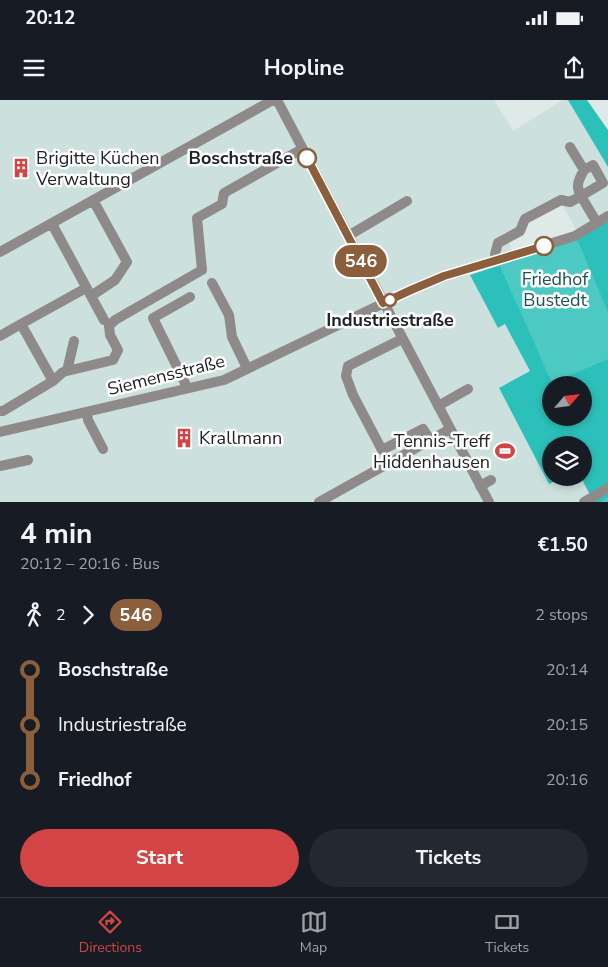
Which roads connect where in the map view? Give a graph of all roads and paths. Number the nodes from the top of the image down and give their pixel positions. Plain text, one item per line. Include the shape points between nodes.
1 (275, 100) edge
2 (570, 147) dead end
3 (302, 149) junction
4 (584, 170) junction
5 (581, 196) junction
6 (93, 200) junction
7 (407, 201) dead end
8 (608, 216) edge
9 (597, 223) junction
10 (52, 224) junction
11 (348, 236) junction
12 (0, 252) edge
13 (497, 260) junction
14 (212, 283) dead end
15 (89, 292) junction
16 (190, 297) dead end
17 (383, 303) junction
18 (104, 320) dead end
19 (20, 324) junction
20 (0, 336) edge
21 (402, 339) junction
22 (74, 341) dead end
23 (247, 368) junction
24 (67, 371) junction
25 (53, 382) junction
26 (186, 389) junction
27 (468, 389) dead end
28 (438, 406) junction
29 (0, 411) edge
30 (86, 412) junction
31 (450, 429) junction
32 (0, 432) edge
33 (430, 440) junction
34 (102, 449) dead end
35 (28, 460) dead end
36 (0, 466) edge
37 (491, 480) dead end
38 (480, 486) junction
39 (608, 488) edge
40 (319, 502) edge
41 (489, 502) edge
42 (584, 502) edge

1 - 3 street
1 - 6 street
2 - 4 street
3 - 11 street
3 - 24 street via 224,193 222,204 197,218 202,270 109,326 118,350 113,360
4 - 5 street via 578,182
4 - 5 street via 593,165 603,183
5 - 9 street
5 - 13 street via 570,202 561,200 525,219 520,231 498,243
6 - 10 street
6 - 15 street via 127,262 115,280
7 - 11 street
8 - 9 street, Siemensstraße
9 - 13 street, Siemensstraße via 575,236
10 - 12 street
10 - 15 street
11 - 17 street
13 - 17 street, Siemensstraße via 444,276
14 - 23 street via 229,315 232,337
15 - 18 street
15 - 19 street
16 - 26 street via 153,318 186,382
17 - 21 street
17 - 23 street, Siemensstraße
19 - 20 street
19 - 25 street
21 - 28 street
21 - 33 street via 348,366 346,376 382,450 424,429
22 - 24 street
23 - 26 street, Siemensstraße via 224,380
24 - 25 street
25 - 29 street
26 - 30 street, Siemensstraße
27 - 28 street
28 - 31 street
30 - 32 street, Siemensstraße
30 - 34 street
31 - 33 street
31 - 38 street
33 - 40 street
35 - 36 street
37 - 38 street
38 - 41 street
39 - 42 street

